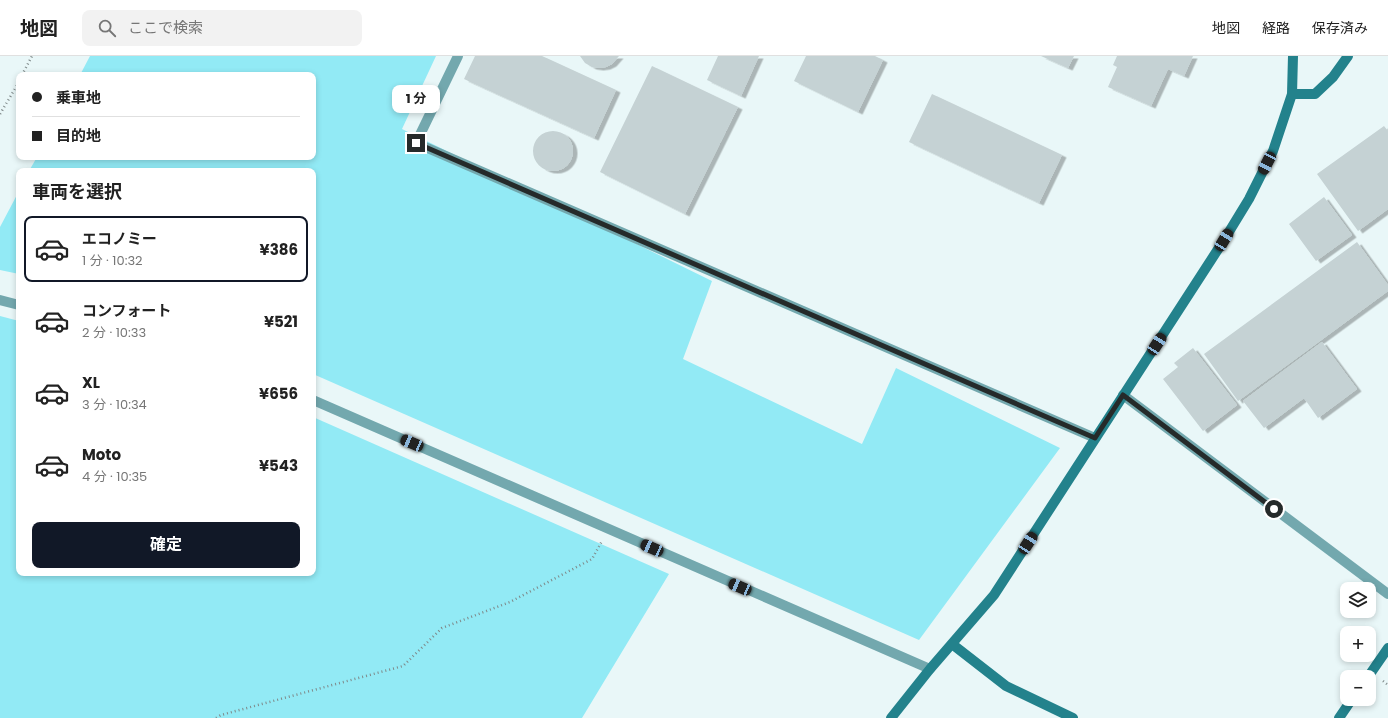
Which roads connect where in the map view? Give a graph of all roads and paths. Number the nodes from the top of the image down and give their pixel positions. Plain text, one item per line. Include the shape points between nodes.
1 (32, 56) edge
2 (458, 56) edge
3 (1293, 56) edge
4 (1348, 56) edge
5 (24, 72) edge
6 (16, 87) edge
7 (1292, 94) junction
8 (0, 114) edge
9 (0, 300) edge
10 (16, 304) edge
11 (1123, 395) junction
12 (316, 401) edge
13 (1095, 438) junction
14 (609, 529) junction
15 (1388, 594) edge
16 (952, 644) junction
17 (1388, 648) edge
18 (930, 669) junction
19 (1373, 670) edge
20 (1347, 706) edge
21 (216, 718) edge
22 (891, 718) edge
23 (1073, 718) edge
24 (1339, 718) edge

1 - 5 path
2 - 13 street via 416,143
3 - 7 street
4 - 7 street via 1333,77 1315,94
6 - 8 path
7 - 11 street via 1273,151 1249,198
9 - 10 street
11 - 13 street
11 - 15 street
12 - 14 street
13 - 16 street via 994,595
14 - 18 street
14 - 21 path via 592,559 510,602 442,628 403,666
16 - 18 street
16 - 23 street via 1006,686
17 - 19 street
18 - 22 street
20 - 24 street

